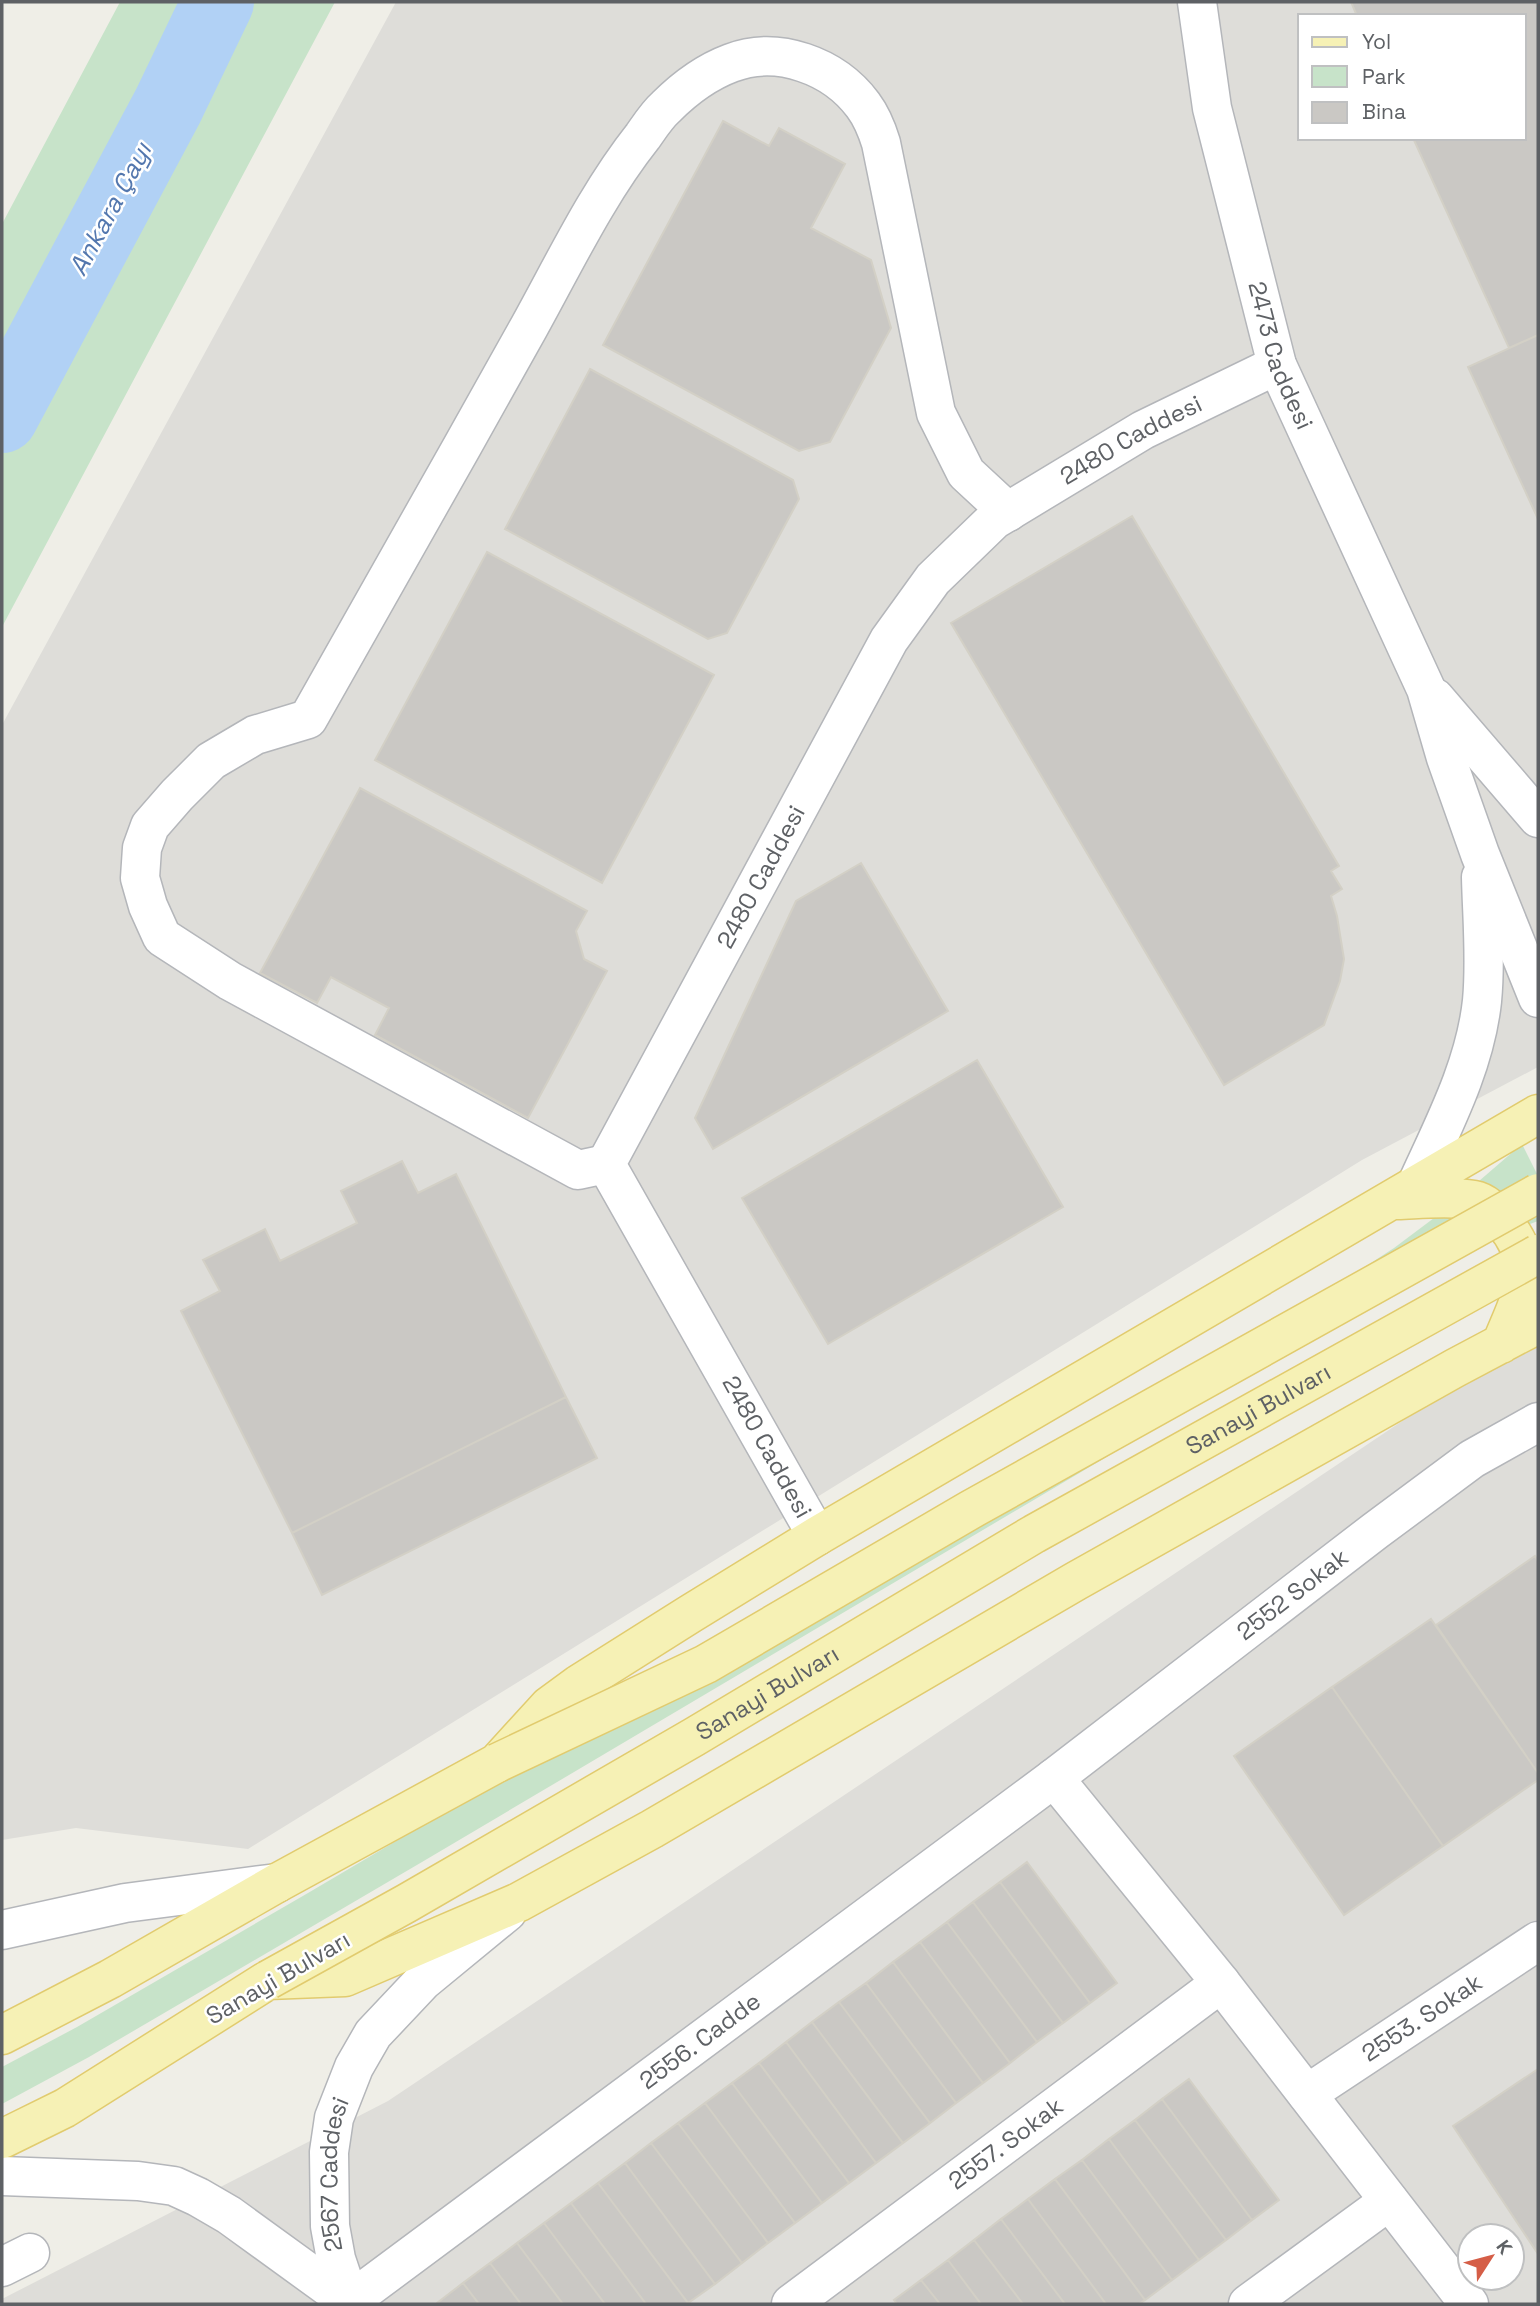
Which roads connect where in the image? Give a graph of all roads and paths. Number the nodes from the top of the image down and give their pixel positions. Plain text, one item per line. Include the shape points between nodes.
1 (1197, 2) edge
2 (1277, 365) junction
3 (1008, 512) junction
4 (1426, 689) junction
5 (1538, 818) edge
6 (1480, 854) junction
7 (1538, 998) edge
8 (1538, 1114) edge
9 (606, 1164) junction
10 (1405, 1194) junction
11 (1538, 1194) edge
12 (1538, 1254) edge
13 (1527, 1331) edge
14 (1538, 1422) edge
15 (817, 1536) junction
16 (497, 1763) junction
17 (1054, 1778) junction
18 (277, 1883) junction
19 (519, 1902) junction
20 (2, 1930) edge
21 (1538, 1941) edge
22 (268, 1980) junction
23 (1221, 1983) junction
24 (2, 2035) edge
25 (1307, 2094) junction
26 (2, 2139) edge
27 (2, 2176) edge
28 (1389, 2200) junction
29 (349, 2303) edge
30 (791, 2304) edge
31 (1248, 2304) edge
32 (1469, 2304) edge

1 - 2 street, 2473 Caddesi via 1212,108
2 - 3 street, 2480 Caddesi via 1143,430
2 - 4 street, 2473 Caddesi
3 - 9 street, 2480 Caddesi via 933,579 889,640
3 - 9 street via 966,473 936,413 881,143 864,106 831,75 808,63 783,57 733,62 710,72 665,108 618,167 308,719 255,735 211,761 150,826 142,848 140,878 162,937 230,981 578,1170
4 - 5 street, 2473 Caddesi
4 - 6 street, 2473 Caddesi
6 - 7 street, 2473 Caddesi
6 - 10 street via 1482,1001 1471,1055 1449,1113
8 - 10 main road
9 - 15 street, 2480 Caddesi
10 - 13 main road via 1476,1200 1508,1227 1519,1244 1527,1273 1520,1300
10 - 15 main road
11 - 16 main road, bridge via 970,1510 706,1664
12 - 22 main road, Sanayi Bulvarı, bridge via 1034,1534 706,1730
13 - 19 main road via 1076,1581
14 - 17 street, 2552 Sokak via 1461,1467
15 - 16 main road via 579,1684 549,1706
16 - 18 main road
17 - 23 street
17 - 29 street, 2556. Cadde
18 - 20 street via 125,1903
18 - 24 main road
19 - 22 main road via 345,1977
19 - 29 street, 2567 Caddesi via 423,1981 373,2034 354,2067 334,2118 328,2152 330,2226
21 - 25 street, 2553. Sokak
22 - 26 main road, Sanayi Bulvarı via 65,2108
23 - 25 street
23 - 30 street, 2557. Sokak
25 - 28 street
27 - 29 street, 2567 Caddesi via 174,2186 229,2215
28 - 31 street
28 - 32 street

